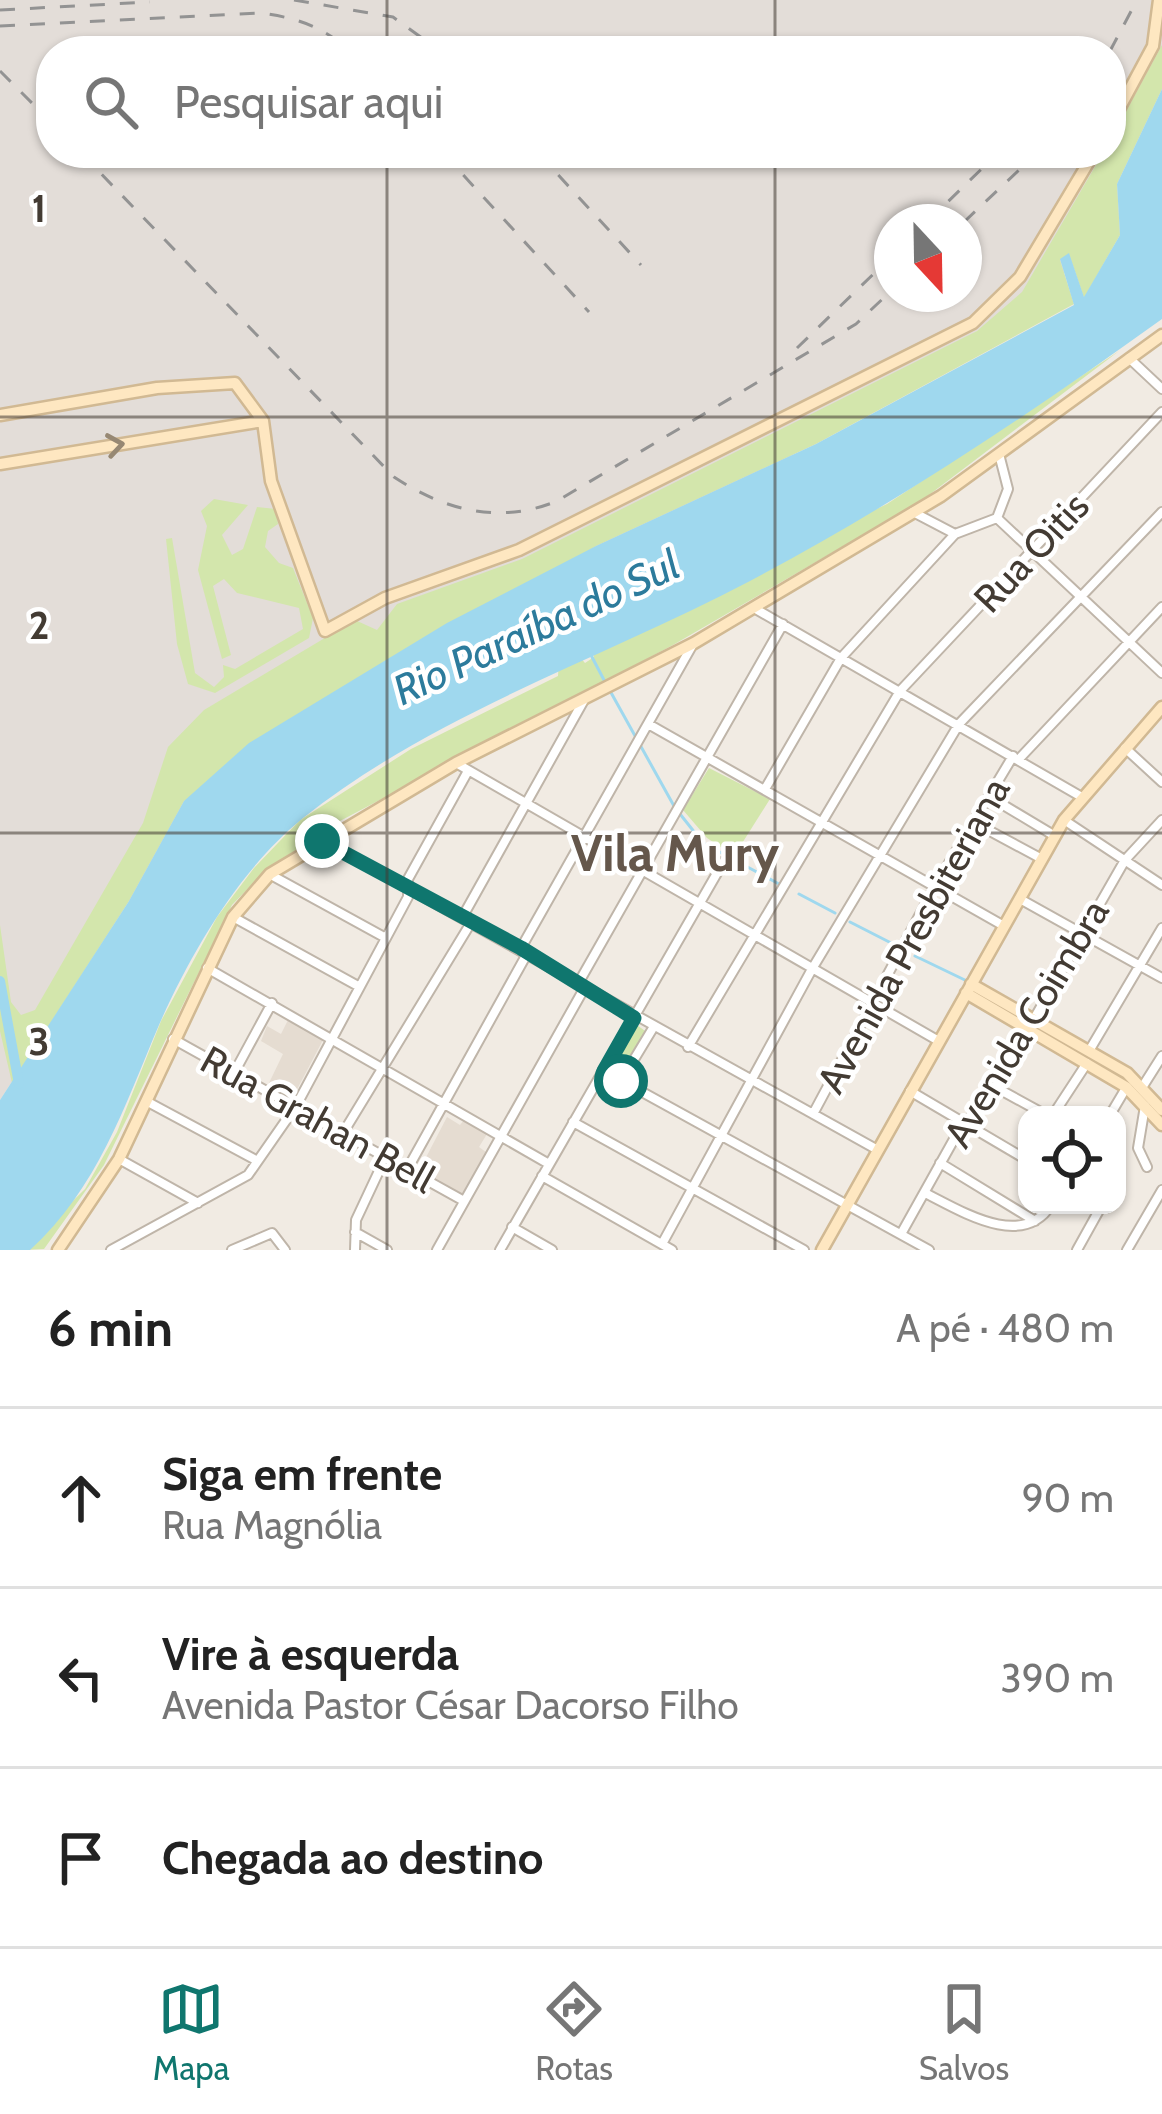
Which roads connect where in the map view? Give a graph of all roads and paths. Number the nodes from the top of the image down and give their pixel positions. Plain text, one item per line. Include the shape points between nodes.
1 (1159, 0) edge
2 (1126, 96) edge
3 (1085, 168) edge
4 (1162, 335) edge
5 (1128, 357) junction
6 (1162, 389) edge
7 (1162, 412) edge
8 (0, 416) edge
9 (263, 421) junction
10 (999, 454) junction
11 (0, 464) edge
12 (913, 512) junction
13 (1162, 512) edge
14 (997, 518) junction
15 (955, 534) junction
16 (1033, 550) junction
17 (1082, 597) junction
18 (1162, 607) edge
19 (754, 608) junction
20 (783, 624) junction
21 (1130, 641) junction
22 (694, 643) junction
23 (841, 658) junction
24 (1162, 673) edge
25 (900, 691) junction
26 (588, 694) junction
27 (1162, 707) edge
28 (959, 724) junction
29 (647, 730) junction
30 (1125, 748) junction
31 (707, 755) junction
32 (1016, 758) junction
33 (456, 763) junction
34 (468, 771) junction
35 (1162, 782) edge
36 (765, 789) junction
37 (1080, 796) junction
38 (990, 797) junction
39 (525, 805) junction
40 (1064, 820) junction
41 (1162, 820) edge
42 (823, 823) junction
43 (975, 823) junction
44 (1055, 836) junction
45 (585, 838) junction
46 (322, 841) junction
47 (881, 856) junction
48 (1042, 859) junction
49 (1125, 860) junction
50 (724, 861) dead end
51 (641, 869) junction
52 (270, 874) junction
53 (407, 884) junction
54 (1162, 885) edge
55 (934, 889) junction
56 (1019, 899) junction
57 (700, 903) junction
58 (233, 917) junction
59 (467, 919) junction
60 (1004, 926) junction
61 (1162, 928) edge
62 (1082, 932) junction
63 (754, 936) junction
64 (385, 938) junction
65 (525, 950) junction
66 (1139, 964) junction
67 (205, 967) junction
68 (812, 969) junction
69 (1162, 978) edge
70 (582, 985) junction
71 (358, 986) junction
72 (969, 988) junction
73 (876, 1002) junction
74 (272, 1004) junction
75 (634, 1018) junction
76 (1029, 1023) junction
77 (653, 1028) junction
78 (332, 1034) junction
79 (171, 1038) junction
80 (937, 1040) junction
81 (688, 1047) junction
82 (1089, 1057) junction
83 (1162, 1057) edge
84 (385, 1067) junction
85 (604, 1071) junction
86 (234, 1072) junction
87 (755, 1080) junction
88 (621, 1081) junction
89 (1143, 1086) junction
90 (995, 1087) junction
91 (1126, 1087) junction
92 (910, 1091) junction
93 (145, 1100) junction
94 (445, 1100) junction
95 (296, 1106) junction
96 (1032, 1106) edge
97 (1056, 1106) edge
98 (1115, 1106) edge
99 (1145, 1106) junction
100 (1162, 1110) edge
101 (813, 1114) junction
102 (573, 1122) junction
103 (964, 1124) junction
104 (1162, 1125) edge
105 (344, 1132) junction
106 (724, 1136) junction
107 (502, 1137) junction
108 (876, 1149) junction
109 (1018, 1155) edge
110 (386, 1156) junction
111 (119, 1159) junction
112 (254, 1159) junction
113 (940, 1163) junction
114 (549, 1164) junction
115 (1148, 1167) dead end
116 (408, 1168) junction
117 (542, 1176) junction
118 (694, 1188) junction
119 (925, 1193) junction
120 (1160, 1195) edge
121 (464, 1201) junction
122 (198, 1203) junction
123 (848, 1204) junction
124 (1043, 1214) edge
125 (1097, 1214) edge
126 (1036, 1222) junction
127 (512, 1228) junction
128 (355, 1232) junction
129 (901, 1234) junction
130 (662, 1244) junction
131 (58, 1250) edge
132 (111, 1250) edge
133 (232, 1250) edge
134 (285, 1250) edge
135 (355, 1250) edge
136 (387, 1250) edge
137 (437, 1250) edge
138 (500, 1250) edge
139 (552, 1250) edge
140 (673, 1250) edge
141 (803, 1250) edge
142 (822, 1250) edge
143 (929, 1250) edge
144 (1077, 1250) edge
145 (1127, 1250) edge

1 - 2 street via 1153,46
3 - 9 street via 1020,277 974,323 519,550 385,598 325,631 271,481
4 - 5 street
5 - 6 street
5 - 10 street
7 - 16 street, Rua Oitis
8 - 9 street via 230,380
11 -> 9 street
10 - 12 street
10 - 14 street via 1008,489
12 - 15 street
12 - 19 street
13 - 17 street
14 - 15 street
14 - 16 street
15 - 23 street
16 - 17 street
16 - 25 street, Rua Oitis
17 - 21 street
17 - 28 street
18 - 21 street, Avenida Presbiteriana
19 - 20 street
19 - 22 street
20 - 23 street
20 - 31 street
21 - 24 street
21 - 32 street, Avenida Presbiteriana
22 - 26 street
22 - 29 street
23 - 25 street
23 - 36 street
25 - 28 street
25 - 42 street, Rua Oitis
26 - 33 street
26 - 39 street
27 - 30 street
28 - 32 street
28 - 47 street
29 - 31 street
29 - 45 street
30 - 35 street
30 - 37 street
31 - 36 street
31 - 51 street
32 - 37 street
32 - 38 street, Avenida Presbiteriana
33 - 34 street
33 - 46 street
34 - 39 street
34 - 53 street
36 - 42 street
37 - 40 street
38 - 43 street, Avenida Presbiteriana
38 - 44 street
39 - 45 street
39 - 59 street
40 - 44 street
40 - 49 street
41 - 49 street, Avenida Coimbra
42 - 47 street
42 - 63 street, Rua Oitis
43 - 48 street
43 - 55 street, Avenida Presbiteriana
44 - 48 street
45 - 51 street
45 - 65 street
46 - 52 street
46 - 53 street
47 - 55 street
47 - 68 street
48 - 56 street
49 - 54 street
49 - 62 street, Avenida Coimbra
50 - 57 street
51 - 57 street
51 - 70 street
52 - 58 street
52 - 64 street
53 - 59 street
53 - 64 street
55 - 60 street
55 - 73 street, Avenida Presbiteriana
56 - 60 street
56 - 62 street
57 - 63 street
57 - 75 street
58 - 67 street
58 - 71 street
59 - 65 street
59 - 84 street
60 - 72 street
61 - 66 street
62 - 66 street
62 - 76 street, Avenida Coimbra
63 - 68 street
63 - 81 street, Rua Oitis
64 - 71 street
65 - 70 street
65 - 94 street
66 - 69 street
66 - 82 street
67 - 74 street
67 - 79 street
68 - 73 street
68 - 87 street
70 - 75 street
70 - 107 street
71 - 78 street
72 - 76 street
72 - 80 street
73 - 80 street
73 - 101 street, Avenida Presbiteriana
74 - 78 street
74 - 86 street
75 - 77 street
75 - 85 street
76 - 82 street
76 - 90 street, Avenida Coimbra
77 - 81 street
77 - 88 street
78 - 84 street
78 - 95 street
79 - 86 street, Rua Grahan Bell
79 - 93 street
80 - 92 street
81 - 87 street
82 - 89 street
82 - 91 street
82 - 97 street
83 - 89 street
84 - 94 street
84 - 105 street
85 - 88 street
85 - 102 street
86 - 95 street, Rua Grahan Bell
87 - 101 street
87 - 106 street
88 - 106 street
89 - 100 street
90 - 96 street
90 - 103 street, Avenida Coimbra
91 - 98 street
91 - 99 street
92 - 103 street
92 - 108 street
93 - 111 street
93 - 112 street
94 - 107 street
94 - 116 street
95 - 105 street, Rua Grahan Bell
95 - 112 street
99 - 104 street
99 - 115 street via 1138,1148
101 - 108 street
102 - 114 street
102 - 118 street
103 - 109 street
103 - 113 street, Avenida Coimbra
105 - 110 street, Rua Grahan Bell
106 - 118 street
106 - 123 street
107 - 114 street
107 - 121 street
108 - 123 street
110 - 116 street, Rua Grahan Bell
110 - 128 street
111 - 122 street
111 - 131 street
112 - 122 street via 248,1175
113 - 119 street, Avenida Coimbra
113 - 126 street
114 - 117 street
116 - 121 street, Rua Grahan Bell
117 - 127 street
117 - 130 street
118 - 130 street
118 - 141 street
119 - 126 street via 996,1225
119 - 129 street, Avenida Coimbra
120 - 145 street
121 - 137 street
122 - 132 street
123 - 129 street
123 - 142 street
124 - 126 street
125 - 144 street
127 - 138 street
127 - 139 street
128 - 135 street
128 - 136 street
129 - 143 street
130 - 140 street
133 - 134 street via 268,1234

